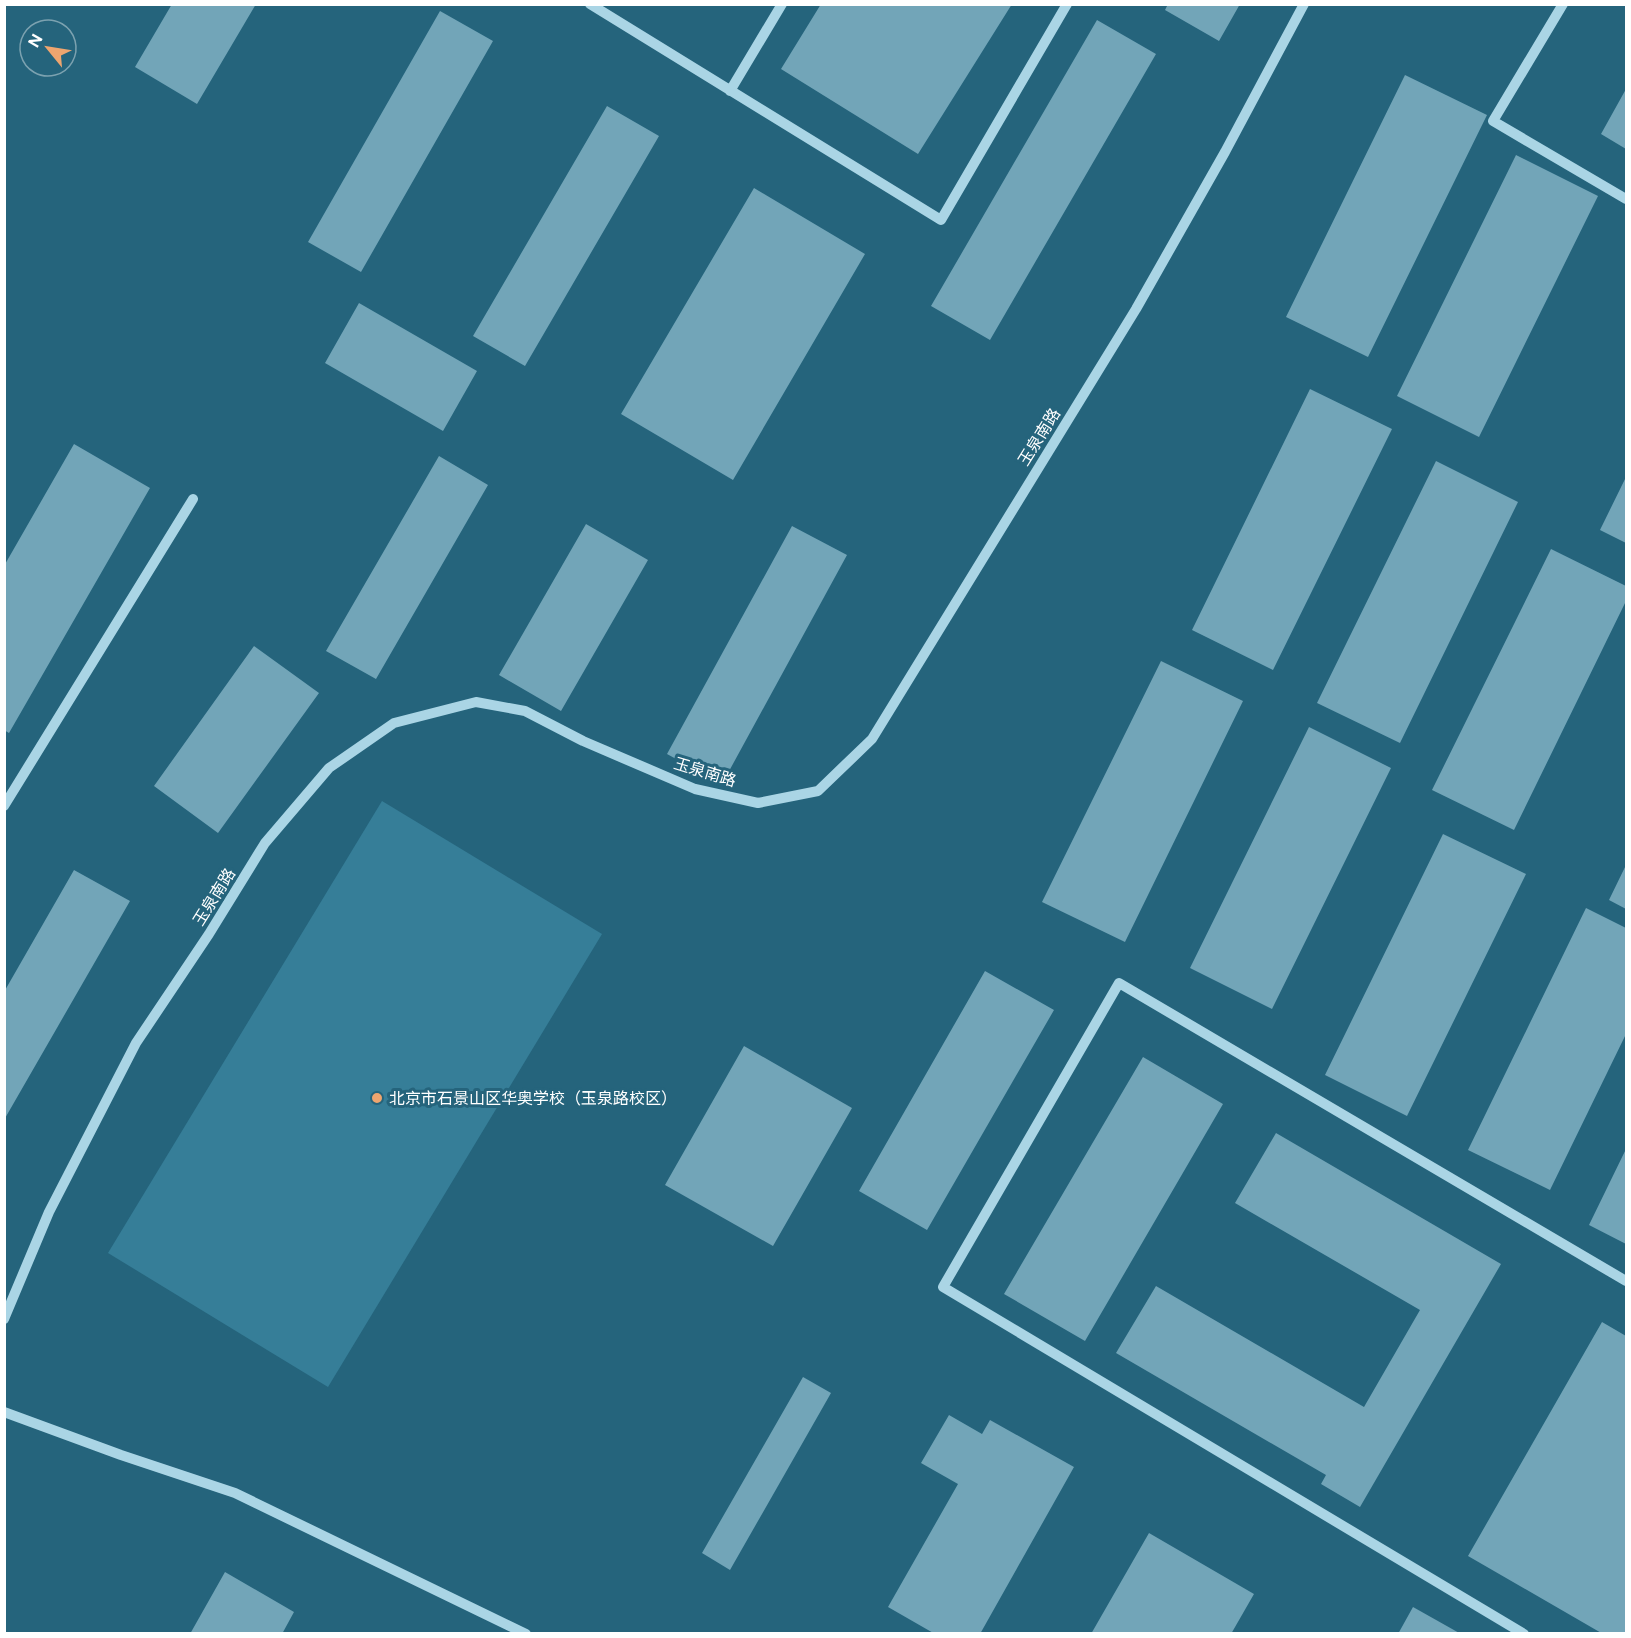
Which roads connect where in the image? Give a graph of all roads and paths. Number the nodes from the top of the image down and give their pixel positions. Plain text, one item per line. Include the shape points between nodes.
1 (590, 4) edge
2 (782, 4) edge
3 (1067, 4) edge
4 (1304, 4) edge
5 (1563, 4) edge
6 (730, 91) junction
7 (1626, 199) edge
8 (193, 499) dead end
9 (4, 806) edge
10 (1626, 1281) edge
11 (4, 1319) edge
12 (4, 1412) edge
13 (526, 1634) edge
14 (1524, 1634) edge

1 - 6 street
2 - 6 street
3 - 6 street via 941,220
4 - 11 street, 玉泉南路 via 1136,309 872,739 818,791 758,803 695,789 583,741 525,711 476,702 394,723 329,768 265,843 136,1043 49,1212
5 - 7 street via 1493,121
8 - 9 street
10 - 14 street via 1119,983 943,1287
12 - 13 street via 235,1493

